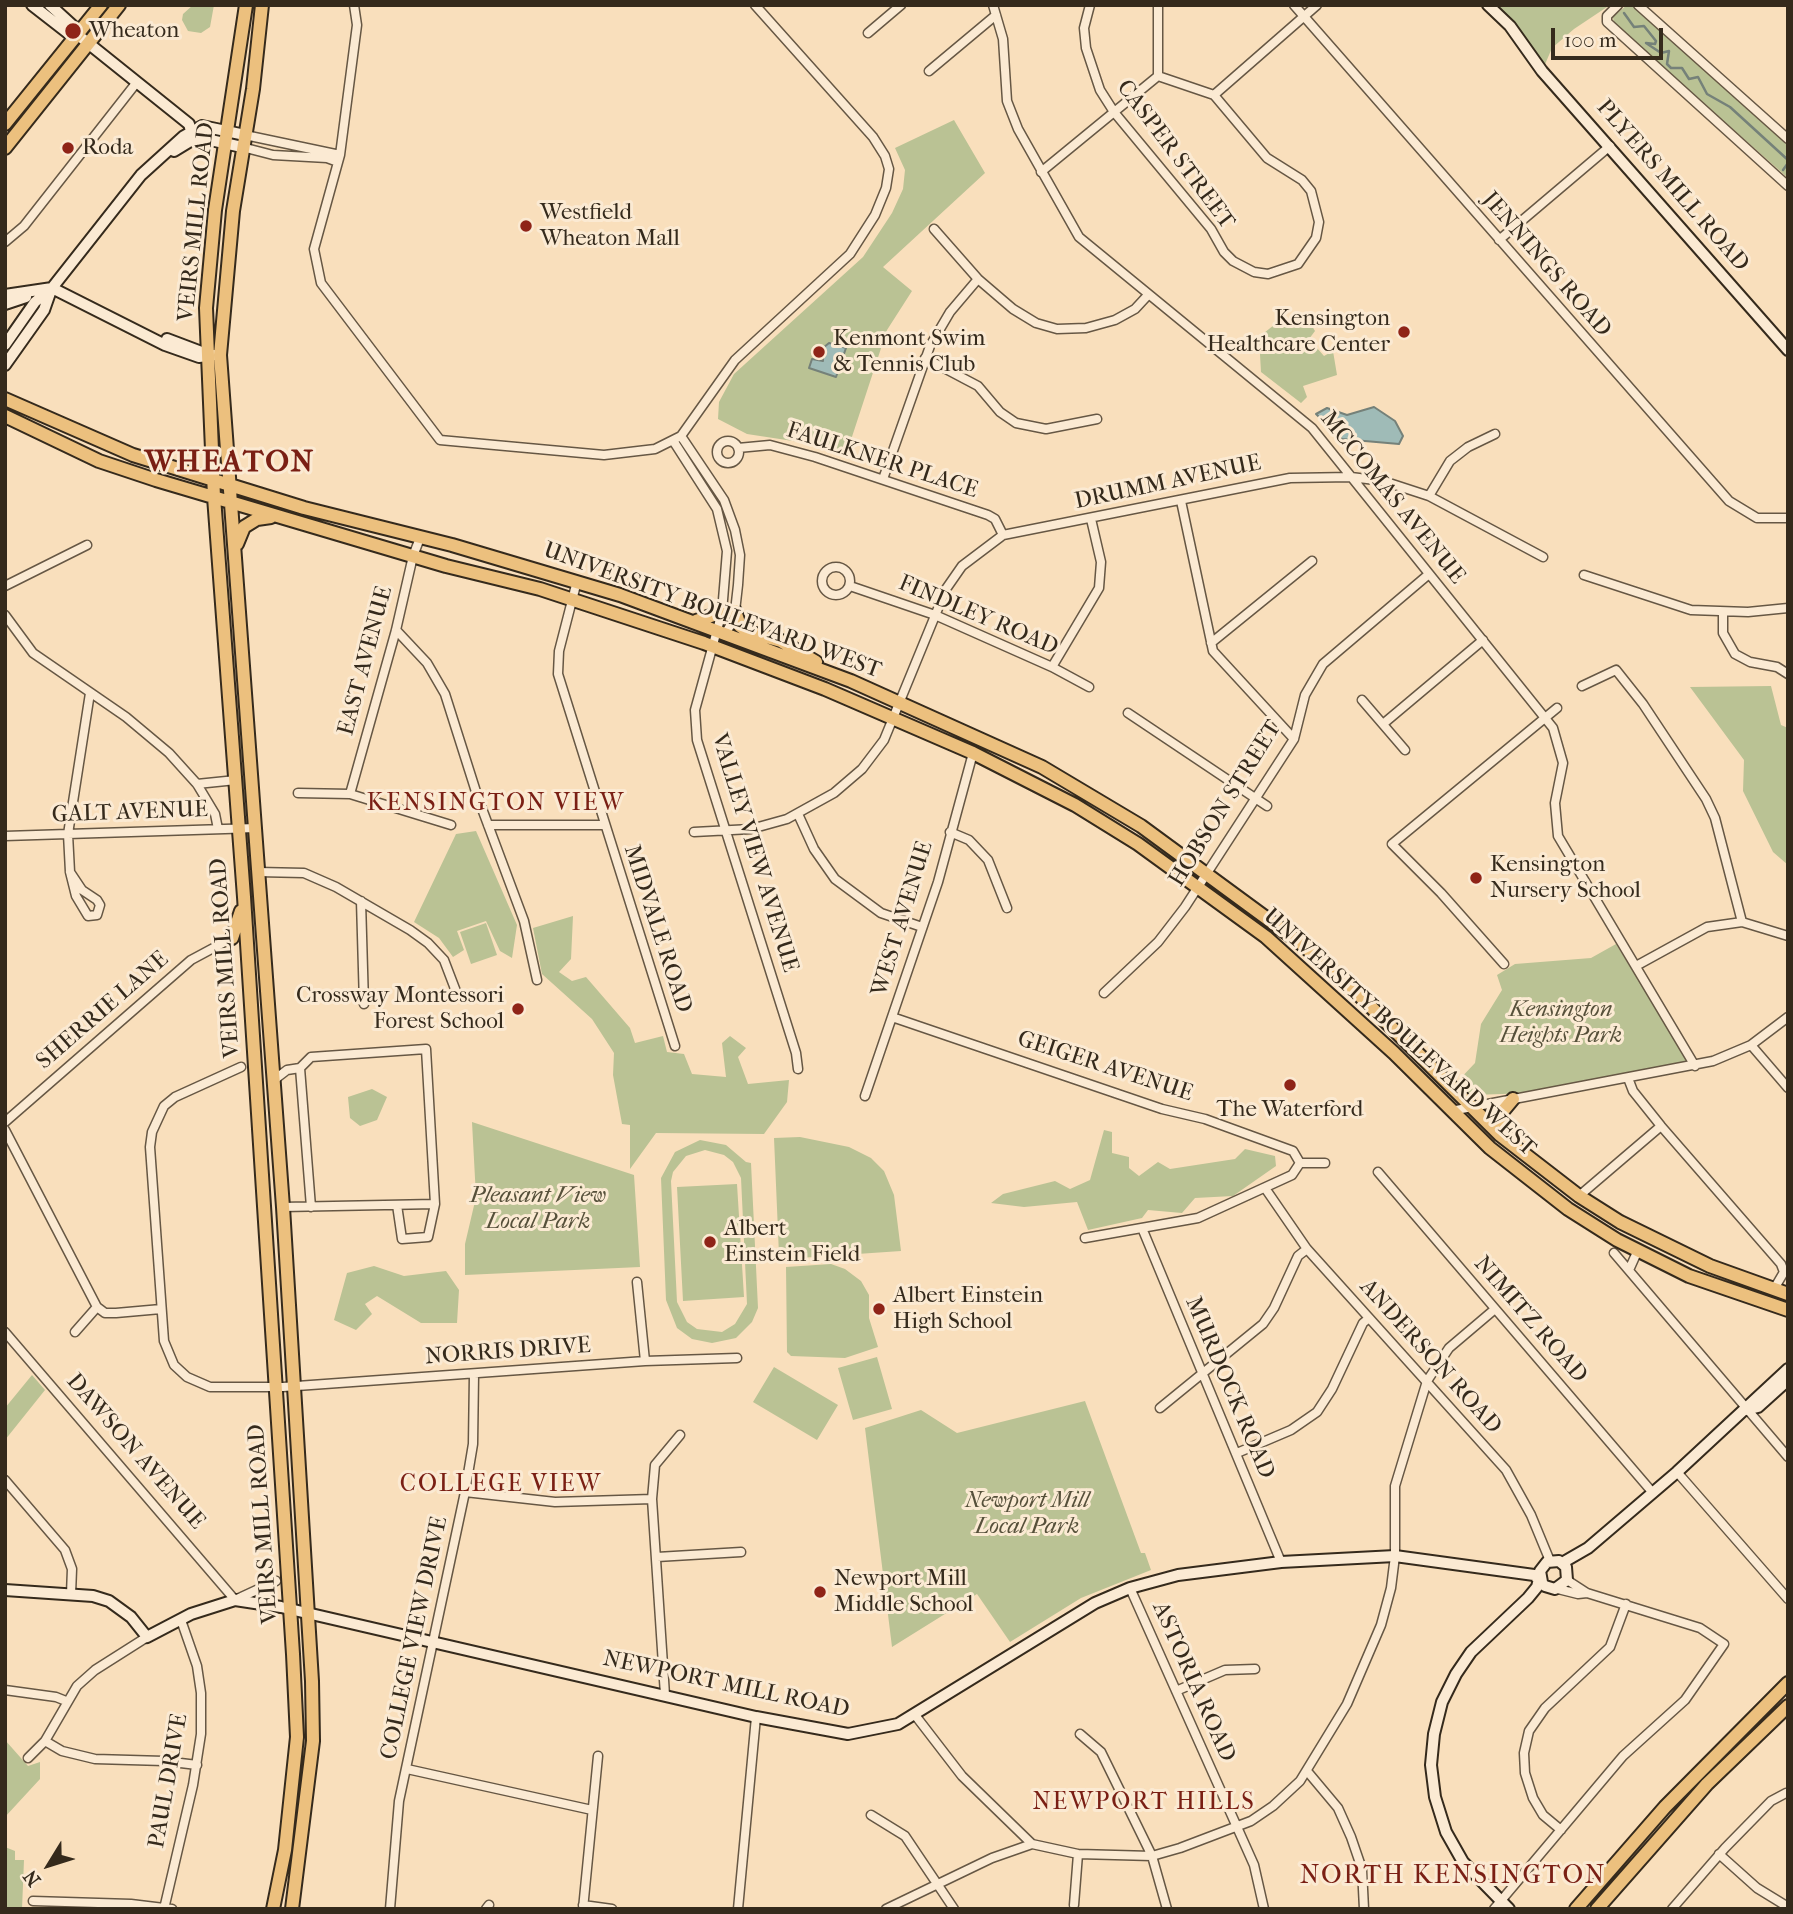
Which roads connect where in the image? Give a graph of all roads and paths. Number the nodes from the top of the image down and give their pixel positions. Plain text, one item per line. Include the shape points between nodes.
1 (32, 5) edge
2 (50, 5) edge
3 (101, 5) edge
4 (119, 5) edge
5 (246, 5) edge
6 (262, 5) edge
7 (354, 5) edge
8 (755, 5) edge
9 (901, 5) edge
10 (993, 5) edge
11 (1090, 5) edge
12 (1158, 5) edge
13 (1294, 5) edge
14 (1317, 5) edge
15 (1488, 5) edge
16 (1618, 5) edge
17 (1638, 5) edge
18 (996, 15) junction
19 (1304, 17) junction
20 (868, 33) dead end
21 (78, 35) junction
22 (89, 44) junction
23 (929, 71) dead end
24 (1158, 76) junction
25 (137, 82) junction
26 (1214, 95) junction
27 (1114, 112) junction
28 (5, 124) edge
29 (191, 131) junction
30 (225, 136) junction
31 (1788, 139) edge
32 (243, 141) junction
33 (1610, 146) junction
34 (5, 148) edge
35 (339, 158) junction
36 (160, 159) junction
37 (1041, 172) junction
38 (1788, 186) edge
39 (934, 229) dead end
40 (1499, 240) junction
41 (5, 242) edge
42 (978, 279) junction
43 (51, 288) junction
44 (5, 295) edge
45 (1148, 295) junction
46 (5, 304) edge
47 (23, 320) junction
48 (5, 345) edge
49 (1788, 350) edge
50 (214, 355) junction
51 (925, 358) junction
52 (5, 365) edge
53 (5, 399) edge
54 (5, 416) edge
55 (1097, 419) dead end
56 (1495, 434) dead end
57 (678, 439) junction
58 (738, 448) dead end
59 (1351, 477) junction
60 (883, 479) junction
61 (213, 480) junction
62 (230, 485) junction
63 (1429, 496) junction
64 (214, 497) junction
65 (1181, 501) junction
66 (231, 502) junction
67 (285, 517) junction
68 (1788, 518) edge
69 (1091, 519) junction
70 (1003, 535) junction
71 (420, 538) junction
72 (87, 545) dead end
73 (235, 551) junction
74 (413, 555) junction
75 (1543, 557) dead end
76 (1312, 561) dead end
77 (1429, 574) junction
78 (1584, 575) dead end
79 (578, 582) junction
80 (5, 586) edge
81 (850, 586) dead end
82 (574, 599) junction
83 (1788, 608) edge
84 (735, 611) junction
85 (722, 612) junction
86 (1723, 612) junction
87 (5, 615) edge
88 (935, 615) junction
89 (694, 622) junction
90 (8, 629) edge
91 (396, 630) junction
92 (721, 632) junction
93 (1483, 640) junction
94 (1211, 643) junction
95 (714, 647) junction
96 (1052, 667) junction
97 (824, 670) junction
98 (1788, 674) edge
99 (1582, 686) dead end
100 (1089, 687) dead end
101 (90, 693) junction
102 (1362, 700) dead end
103 (899, 703) junction
104 (1557, 709) dead end
105 (1128, 713) dead end
106 (1546, 717) junction
107 (893, 719) junction
108 (1383, 724) junction
109 (1294, 739) junction
110 (1405, 750) dead end
111 (973, 753) junction
112 (236, 780) junction
113 (197, 784) junction
114 (298, 793) dead end
115 (350, 794) junction
116 (1255, 799) junction
117 (1266, 806) dead end
118 (798, 814) junction
119 (452, 825) dead end
120 (488, 825) junction
121 (604, 825) junction
122 (238, 828) junction
123 (256, 828) junction
124 (218, 829) junction
125 (694, 832) dead end
126 (726, 832) junction
127 (950, 832) junction
128 (68, 834) junction
129 (5, 836) edge
130 (70, 872) junction
131 (258, 872) junction
132 (1207, 872) junction
133 (1198, 886) junction
134 (244, 897) junction
135 (361, 901) junction
136 (1007, 908) dead end
137 (1742, 922) junction
138 (922, 928) junction
139 (1788, 936) edge
140 (232, 938) joint
141 (1504, 964) dead end
142 (1636, 966) junction
143 (537, 980) dead end
144 (1104, 993) dead end
145 (457, 994) dead end
146 (364, 1004) dead end
147 (892, 1017) junction
148 (1788, 1017) edge
149 (1751, 1045) junction
150 (675, 1046) dead end
151 (272, 1060) junction
152 (1695, 1066) junction
153 (241, 1067) dead end
154 (300, 1068) junction
155 (798, 1069) dead end
156 (287, 1070) junction
157 (1628, 1078) junction
158 (274, 1080) junction
159 (1788, 1088) edge
160 (865, 1096) dead end
161 (1513, 1099) junction
162 (1470, 1106) junction
163 (1450, 1111) junction
164 (5, 1122) edge
165 (1661, 1126) junction
166 (5, 1130) edge
167 (8, 1143) edge
168 (1512, 1145) junction
169 (1300, 1163) junction
170 (1325, 1163) dead end
171 (1378, 1172) dead end
172 (1265, 1188) junction
173 (1578, 1196) junction
174 (435, 1204) junction
175 (397, 1206) junction
176 (283, 1207) junction
177 (311, 1207) junction
178 (1142, 1228) junction
179 (1085, 1238) dead end
180 (1307, 1250) junction
181 (1638, 1250) junction
182 (1614, 1253) dead end
183 (1629, 1270) junction
184 (637, 1282) dead end
185 (1774, 1289) junction
186 (1788, 1294) edge
187 (97, 1307) junction
188 (1495, 1309) junction
189 (161, 1310) junction
190 (1788, 1310) edge
191 (1368, 1319) junction
192 (5, 1332) edge
193 (75, 1332) dead end
194 (737, 1358) dead end
195 (645, 1361) junction
196 (1788, 1369) edge
197 (474, 1375) junction
198 (1203, 1375) junction
199 (1788, 1380) edge
200 (1427, 1381) junction
201 (284, 1387) junction
202 (1160, 1408) dead end
203 (1746, 1410) junction
204 (680, 1435) dead end
205 (1237, 1453) junction
206 (1788, 1457) edge
207 (1677, 1472) junction
208 (5, 1480) edge
209 (465, 1492) junction
210 (1653, 1493) junction
211 (652, 1499) junction
212 (741, 1552) dead end
213 (1395, 1556) junction
214 (657, 1557) junction
215 (1280, 1562) junction
216 (1515, 1572) junction
217 (1566, 1572) junction
218 (1546, 1577) junction
219 (276, 1581) dead end
220 (1130, 1588) junction
221 (5, 1590) edge
222 (1587, 1592) junction
223 (71, 1594) junction
224 (1788, 1598) edge
225 (1526, 1599) junction
226 (234, 1600) junction
227 (1626, 1604) junction
228 (290, 1610) junction
229 (307, 1615) junction
230 (181, 1620) junction
231 (146, 1637) junction
232 (434, 1643) junction
233 (1255, 1669) dead end
234 (1788, 1683) edge
235 (5, 1690) edge
236 (1176, 1691) junction
237 (1778, 1692) junction
238 (665, 1695) junction
239 (66, 1701) junction
240 (1788, 1704) edge
241 (915, 1715) junction
242 (755, 1717) junction
243 (1080, 1734) dead end
244 (45, 1741) junction
245 (598, 1756) dead end
246 (28, 1758) dead end
247 (197, 1765) junction
248 (407, 1769) junction
249 (1307, 1771) junction
250 (1786, 1793) edge
251 (592, 1810) junction
252 (871, 1815) dead end
253 (1238, 1827) junction
254 (1561, 1830) junction
255 (1032, 1844) junction
256 (1078, 1854) junction
257 (1719, 1854) junction
258 (1152, 1856) junction
259 (938, 1884) junction
260 (33, 1901) dead end
261 (1074, 1905) dead end
262 (1502, 1906) edge
263 (1788, 1906) edge
264 (583, 1907) edge
265 (167, 1908) edge
266 (273, 1909) edge
267 (292, 1909) edge
268 (390, 1909) edge
269 (612, 1909) edge
270 (738, 1909) edge
271 (886, 1909) edge
272 (954, 1909) edge
273 (1167, 1909) edge
274 (1264, 1909) edge
275 (1364, 1909) edge
276 (1576, 1909) edge
277 (1597, 1909) edge
278 (1672, 1909) edge

1 - 21 street via 68,33
2 - 21 street
3 - 21 main road
4 - 22 main road
5 - 30 main road, VEIRS MILL ROAD
6 - 32 main road, VEIRS MILL ROAD
7 - 35 street via 357,25
8 - 57 street via 873,137 889,169 886,188 850,254 735,360
9 - 20 street
10 - 18 street, MCCOMAS AVENUE
11 - 27 street, CASPER STREET via 1084,28 1086,48 1100,90
12 - 24 street
13 - 19 street, JENNINGS ROAD
14 - 19 street
15 - 33 street, PLYERS MILL ROAD via 1511,37
16 - 38 street via 1607,22
17 - 31 street
18 - 23 street
18 - 37 street, MCCOMAS AVENUE via 1003,38 1007,101
19 - 26 street
19 - 40 street, JENNINGS ROAD
21 - 22 street
21 - 28 main road
22 - 25 street
22 - 34 main road
24 - 26 street
24 - 27 street
25 - 29 street
25 - 41 street via 24,226
26 - 27 street, CASPER STREET via 1267,158 1302,180 1317,207 1317,238 1298,264 1268,274 1238,265
27 - 37 street
29 - 30 street via 202,126
29 - 36 street
30 - 32 street
30 - 36 street via 197,137
30 - 50 main road, VEIRS MILL ROAD via 210,261
32 - 35 street
32 - 35 street via 273,155
32 - 50 main road, VEIRS MILL ROAD
33 - 40 street
33 - 49 street, PLYERS MILL ROAD
35 - 57 street via 314,249 321,283 440,440 604,455 632,454
36 - 43 street via 141,175
37 - 45 street, MCCOMAS AVENUE via 1079,237
39 - 42 street
40 - 68 street, JENNINGS ROAD via 1729,502 1757,518
42 - 45 street via 1013,309 1057,329 1115,320
42 - 51 street via 950,312
43 - 44 street
43 - 46 street
43 - 47 street
43 - 50 street via 187,354
43 - 52 street via 44,310
45 - 59 street, MCCOMAS AVENUE via 1295,411
46 - 47 street
47 - 48 street
50 - 61 main road, VEIRS MILL ROAD
50 - 62 main road, VEIRS MILL ROAD
51 - 55 street via 972,381 1016,423 1046,429
51 - 60 street
53 - 61 main road, UNIVERSITY BOULEVARD WEST via 88,437
54 - 64 main road, UNIVERSITY BOULEVARD WEST via 99,461
56 - 63 street via 1450,461
57 - 84 street via 724,500 736,530 740,555
57 - 85 street via 717,509 723,529 727,551
58 - 60 street, FAULKNER PLACE via 770,445
59 - 63 street, DRUMM AVENUE
59 - 65 street, DRUMM AVENUE via 1290,478
59 - 77 street, MCCOMAS AVENUE
60 - 70 street, FAULKNER PLACE via 988,515
61 - 62 main road, UNIVERSITY BOULEVARD WEST
61 - 64 main road, VEIRS MILL ROAD
62 - 66 main road, VEIRS MILL ROAD
62 - 71 main road, UNIVERSITY BOULEVARD WEST
63 - 75 street, DRUMM AVENUE
64 - 66 main road, UNIVERSITY BOULEVARD WEST
64 - 112 main road, VEIRS MILL ROAD
65 - 69 street, DRUMM AVENUE
65 - 94 street
66 - 67 main road, UNIVERSITY BOULEVARD WEST
66 - 73 main road, VEIRS MILL ROAD
67 - 73 main road via 248,524
67 - 74 main road, UNIVERSITY BOULEVARD WEST
69 - 70 street, DRUMM AVENUE
69 - 96 street via 1101,562 1099,587
70 - 88 street, DRUMM AVENUE via 962,566
71 - 74 street, EAST AVENUE
71 - 79 main road, UNIVERSITY BOULEVARD WEST
72 - 80 street
73 - 123 main road, VEIRS MILL ROAD
74 - 82 main road, UNIVERSITY BOULEVARD WEST
74 - 91 street, EAST AVENUE
76 - 94 street
77 - 93 street, MCCOMAS AVENUE
77 - 109 street, HOBSON STREET via 1323,664 1305,695
78 - 86 street via 1687,609
79 - 82 street, MIDVALE ROAD
79 - 89 main road, UNIVERSITY BOULEVARD WEST
81 - 88 street, FINDLEY ROAD
82 - 95 main road, UNIVERSITY BOULEVARD WEST
82 - 121 street, MIDVALE ROAD via 559,651 558,674
83 - 86 street
84 - 92 street via 731,627
84 - 97 main road via 740,626 748,632 800,651
85 - 89 main road
85 - 92 street
86 - 98 street via 1723,633 1734,654
87 - 90 street
88 - 96 street, FINDLEY ROAD
88 - 103 street, DRUMM AVENUE
89 - 92 main road, UNIVERSITY BOULEVARD WEST
90 - 101 street via 33,653
91 - 115 street, EAST AVENUE
91 - 120 street via 427,663 445,694
92 - 95 street
92 - 97 main road, UNIVERSITY BOULEVARD WEST
93 - 106 street, MCCOMAS AVENUE
93 - 108 street
94 - 109 street via 1220,662
95 - 107 main road, UNIVERSITY BOULEVARD WEST
95 - 126 street, VALLEY VIEW AVENUE via 698,691 695,728
96 - 100 street, FINDLEY ROAD
97 - 103 main road, UNIVERSITY BOULEVARD WEST
99 - 137 street via 1616,670 1643,704 1706,799 1725,849
101 - 113 street via 169,753
101 - 128 street
102 - 108 street
103 - 107 street, DRUMM AVENUE
103 - 132 main road, UNIVERSITY BOULEVARD WEST via 1042,767 1135,822
104 - 106 street
105 - 116 street
106 - 141 street via 1392,845
106 - 142 street, MCCOMAS AVENUE via 1558,739 1563,763 1555,803 1558,836
107 - 111 main road, UNIVERSITY BOULEVARD WEST
107 - 118 street, DRUMM AVENUE via 865,766 834,793
108 - 110 street
109 - 116 street, HOBSON STREET
111 - 127 street, WEST AVENUE
111 - 133 main road, UNIVERSITY BOULEVARD WEST via 1075,805
112 - 113 street
112 - 122 main road, VEIRS MILL ROAD
113 - 124 street
114 - 115 street
115 - 119 street
116 - 117 street
116 - 132 street, HOBSON STREET
118 - 126 street, DRUMM AVENUE via 751,830
118 - 138 street via 835,879 871,907
120 - 121 street
120 - 143 street via 524,921
121 - 150 street, MIDVALE ROAD
122 - 123 street, GALT AVENUE
122 - 124 street, GALT AVENUE
122 - 134 main road, VEIRS MILL ROAD
123 - 131 main road, VEIRS MILL ROAD
124 - 128 street, GALT AVENUE
125 - 126 street, DRUMM AVENUE
126 - 155 street, VALLEY VIEW AVENUE
127 - 136 street via 969,840 988,860
127 - 138 street, WEST AVENUE
128 - 129 street, GALT AVENUE
128 - 130 street
130 - 130 street via 83,910 88,916 97,915 97,900 82,890
131 - 135 street via 304,873
131 - 151 main road, VEIRS MILL ROAD
132 - 133 street, HOBSON STREET
132 - 162 main road, UNIVERSITY BOULEVARD WEST via 1352,988
133 - 144 street, HOBSON STREET via 1158,942
133 - 163 main road, UNIVERSITY BOULEVARD WEST via 1305,970
134 - 140 main road
134 - 201 main road, VEIRS MILL ROAD
135 - 145 street via 428,943 444,960
135 - 146 street
137 - 139 street
137 - 142 street via 1707,928
138 - 147 street, WEST AVENUE
140 - 164 street, SHERRIE LANE via 191,960
142 - 152 street, MCCOMAS AVENUE
147 - 160 street, WEST AVENUE
147 - 169 street, GEIGER AVENUE via 1162,1110 1205,1119 1293,1151
148 - 149 street
149 - 152 street
149 - 159 street
151 - 156 street
151 - 158 main road, VEIRS MILL ROAD
152 - 157 street
153 - 189 street, NORRIS DRIVE via 175,1097 164,1106 152,1132
154 - 156 street
154 - 174 street via 311,1057 426,1049
154 - 177 street
156 - 158 street
157 - 161 street
157 - 165 street
158 - 176 main road, VEIRS MILL ROAD
161 - 162 street
161 - 168 main road via 1500,1120
162 - 163 street
162 - 168 main road, UNIVERSITY BOULEVARD WEST
163 - 181 main road, UNIVERSITY BOULEVARD WEST via 1568,1209
165 - 173 street
165 - 185 street via 1781,1264 1784,1272
166 - 167 street
167 - 187 street
168 - 173 main road, UNIVERSITY BOULEVARD WEST
169 - 170 street
169 - 172 street via 1292,1175
171 - 188 street, NIMITZ ROAD
172 - 178 street via 1198,1218
172 - 180 street, ANDERSON ROAD
173 - 185 main road, UNIVERSITY BOULEVARD WEST via 1662,1244
174 - 175 street
174 - 175 street via 428,1237 402,1239
175 - 177 street
176 - 177 street
176 - 201 main road, VEIRS MILL ROAD
178 - 179 street
178 - 198 street, MURDOCK ROAD
180 - 191 street, ANDERSON ROAD
180 - 198 street via 1298,1256 1263,1324
181 - 183 street
181 - 190 main road, UNIVERSITY BOULEVARD WEST via 1689,1276
182 - 183 street
183 - 203 street
184 - 195 street
185 - 186 main road, UNIVERSITY BOULEVARD WEST
187 - 189 street via 105,1313
187 - 193 street
188 - 200 street via 1449,1348
188 - 210 street, NIMITZ ROAD
189 - 201 street, NORRIS DRIVE via 167,1352 187,1377 210,1387
191 - 200 street, ANDERSON ROAD
191 - 205 street via 1317,1412 1291,1430
192 - 226 street, DAWSON AVENUE
194 - 195 street, NORRIS DRIVE
195 - 197 street, NORRIS DRIVE
196 - 203 street
197 - 201 street, NORRIS DRIVE
197 - 209 street, COLLEGE VIEW DRIVE
198 - 202 street
198 - 205 street, MURDOCK ROAD
199 - 203 street via 1758,1407
200 - 213 street via 1395,1486
200 - 218 street, ANDERSON ROAD via 1506,1470 1531,1515
201 - 228 main road, VEIRS MILL ROAD
201 - 229 main road, VEIRS MILL ROAD
203 - 206 street
203 - 207 street
204 - 211 street via 655,1465
205 - 215 street, MURDOCK ROAD
207 - 210 street
207 - 224 street
208 - 223 street via 65,1550 72,1569
209 - 211 street via 555,1502
209 - 232 street, COLLEGE VIEW DRIVE
210 - 217 street
211 - 214 street
212 - 214 street
213 - 215 street, NEWPORT MILL ROAD
213 - 216 street, NEWPORT MILL ROAD
213 - 249 street via 1391,1588 1369,1658
214 - 238 street
215 - 220 street, NEWPORT MILL ROAD via 1178,1575
216 - 218 street, NEWPORT MILL ROAD
216 - 225 street
217 - 218 street, NEWPORT MILL ROAD
217 - 218 street
217 - 222 street
218 - 222 street via 1578,1594
218 - 225 street
219 - 226 street, NEWPORT MILL ROAD
220 - 236 street, ASTORIA ROAD
220 - 241 street, NEWPORT MILL ROAD via 1059,1622
221 - 223 street
222 - 227 street
223 - 231 street via 109,1601 131,1617
225 - 262 street via 1471,1652 1456,1674 1439,1712 1431,1765 1446,1832 1463,1862
226 - 228 street, NEWPORT MILL ROAD
226 - 230 street, NEWPORT MILL ROAD
227 - 254 street via 1610,1647 1545,1708 1529,1731 1525,1773 1533,1798 1543,1815
227 - 254 street via 1700,1628 1724,1644 1685,1700 1623,1756
228 - 229 street, NEWPORT MILL ROAD
228 - 266 main road, VEIRS MILL ROAD via 297,1737 285,1850
229 - 232 street, NEWPORT MILL ROAD
229 - 267 main road, VEIRS MILL ROAD via 313,1741
230 - 231 street, NEWPORT MILL ROAD
230 - 247 street, PAUL DRIVE via 201,1693
231 - 239 street, NEWPORT MILL ROAD via 94,1670
232 - 238 street, NEWPORT MILL ROAD
232 - 248 street, COLLEGE VIEW DRIVE
233 - 236 street via 1225,1670
234 - 237 main road
235 - 239 street
236 - 253 street, ASTORIA ROAD
237 - 240 main road
237 - 276 main road via 1665,1807
238 - 242 street, NEWPORT MILL ROAD
239 - 244 street, NEWPORT MILL ROAD
240 - 277 main road via 1707,1784
241 - 242 street, NEWPORT MILL ROAD via 884,1728 848,1734
241 - 255 street via 962,1776
242 - 270 street
243 - 258 street via 1101,1752
244 - 246 street, NEWPORT MILL ROAD
244 - 247 street via 62,1751 94,1759
245 - 251 street
247 - 265 street, PAUL DRIVE
248 - 251 street
248 - 268 street, COLLEGE VIEW DRIVE via 396,1826
249 - 253 street via 1273,1806
249 - 275 street via 1338,1808 1351,1837 1362,1869
250 - 257 street via 1771,1801
251 - 264 street
252 - 259 street via 905,1836
253 - 258 street
253 - 274 street, ASTORIA ROAD via 1254,1865
254 - 262 street
255 - 256 street
255 - 259 street
256 - 258 street
256 - 261 street
257 - 263 street via 1757,1888
257 - 278 street
258 - 273 street
259 - 271 street
259 - 272 street
260 - 265 street
264 - 269 street

